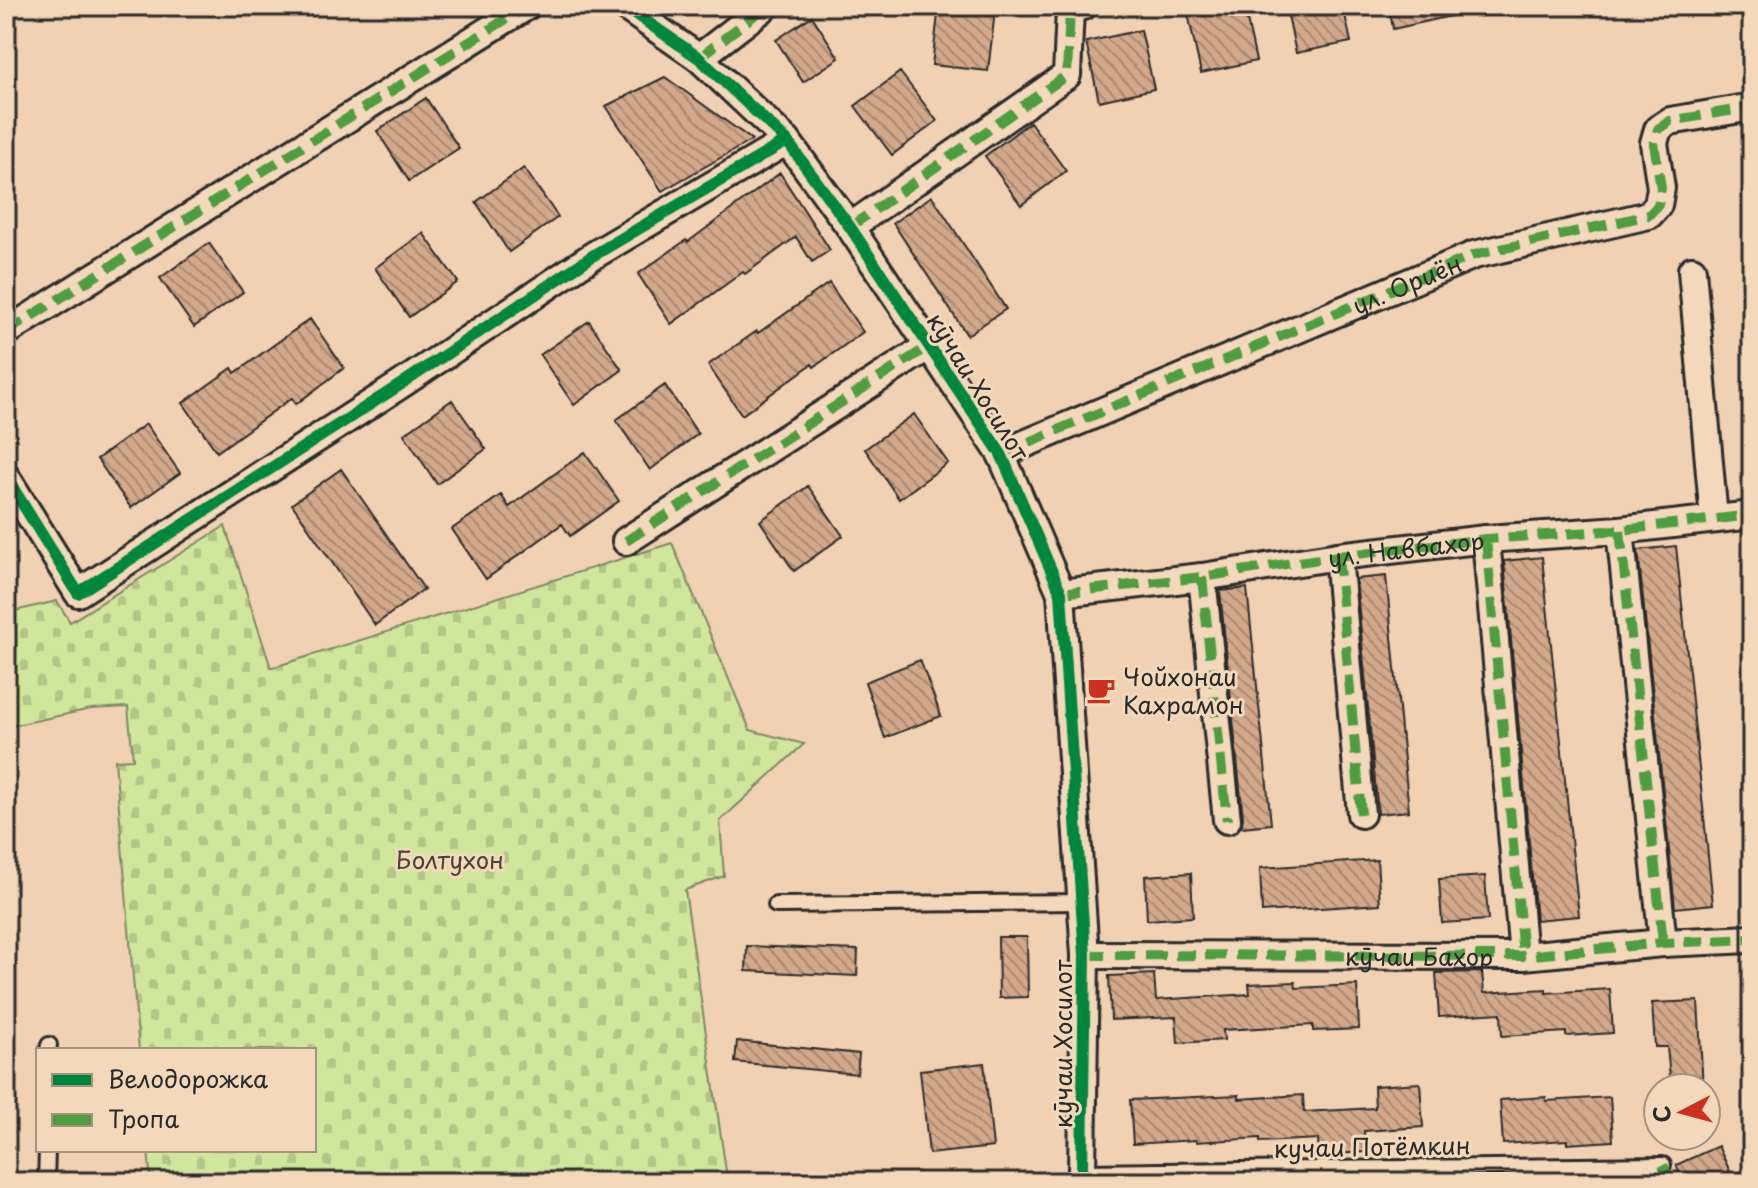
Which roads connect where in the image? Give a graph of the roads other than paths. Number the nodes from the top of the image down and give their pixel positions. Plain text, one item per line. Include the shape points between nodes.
1 (527, 6) edge
2 (624, 6) edge
3 (766, 6) edge
4 (1083, 6) edge
5 (699, 58) junction
6 (1752, 107) edge
7 (787, 141) junction
8 (850, 227) junction
9 (1692, 270) dead end
10 (6, 332) edge
11 (929, 346) junction
12 (1001, 454) junction
13 (6, 477) edge
14 (1752, 515) edge
15 (1714, 519) junction
16 (1620, 530) junction
17 (1486, 539) junction
18 (626, 541) dead end
19 (1338, 556) junction
20 (1202, 577) junction
21 (1061, 593) junction
22 (1361, 814) dead end
23 (1227, 820) dead end
24 (1082, 902) junction
25 (776, 905) dead end
26 (1752, 940) edge
27 (1663, 943) junction
28 (1085, 955) junction
29 (1523, 956) junction
30 (47, 1152) edge
31 (1663, 1165) dead end
32 (1082, 1177) edge
33 (46, 1182) edge

1 - 10 street
2 - 5 street, кӯчаи Хосилот
3 - 5 street
4 - 8 street via 1070,9 1067,75
5 - 7 street, кӯчаи Хосилот
6 - 12 street, ул. Ориён via 1670,121 1658,129 1654,143 1661,188 1658,205 1649,215 1474,255
7 - 8 street, кӯчаи Хосилот
7 - 13 street via 594,255 78,593
8 - 11 street, кӯчаи Хосилот
9 - 15 street
11 - 12 street, кӯчаи Хосилот
11 - 18 street
12 - 21 street, кӯчаи Хосилот
14 - 15 street, ул. Навбахор
15 - 16 street, ул. Навбахор
16 - 17 street, ул. Навбахор
16 - 27 street
17 - 19 street, ул. Навбахор
17 - 29 street
19 - 20 street, ул. Навбахор
19 - 22 street
20 - 21 street, ул. Навбахор
20 - 23 street
21 - 24 street, кӯчаи Хосилот
24 - 25 lane
24 - 28 street, кӯчаи Хосилот
26 - 27 street, кӯчаи Баҳор
27 - 29 street, кӯчаи Баҳор
28 - 29 street, кӯчаи Баҳор
28 - 32 street, кӯчаи Хосилот
30 - 33 lane
31 - 32 lane, кучаи Потёмкин

